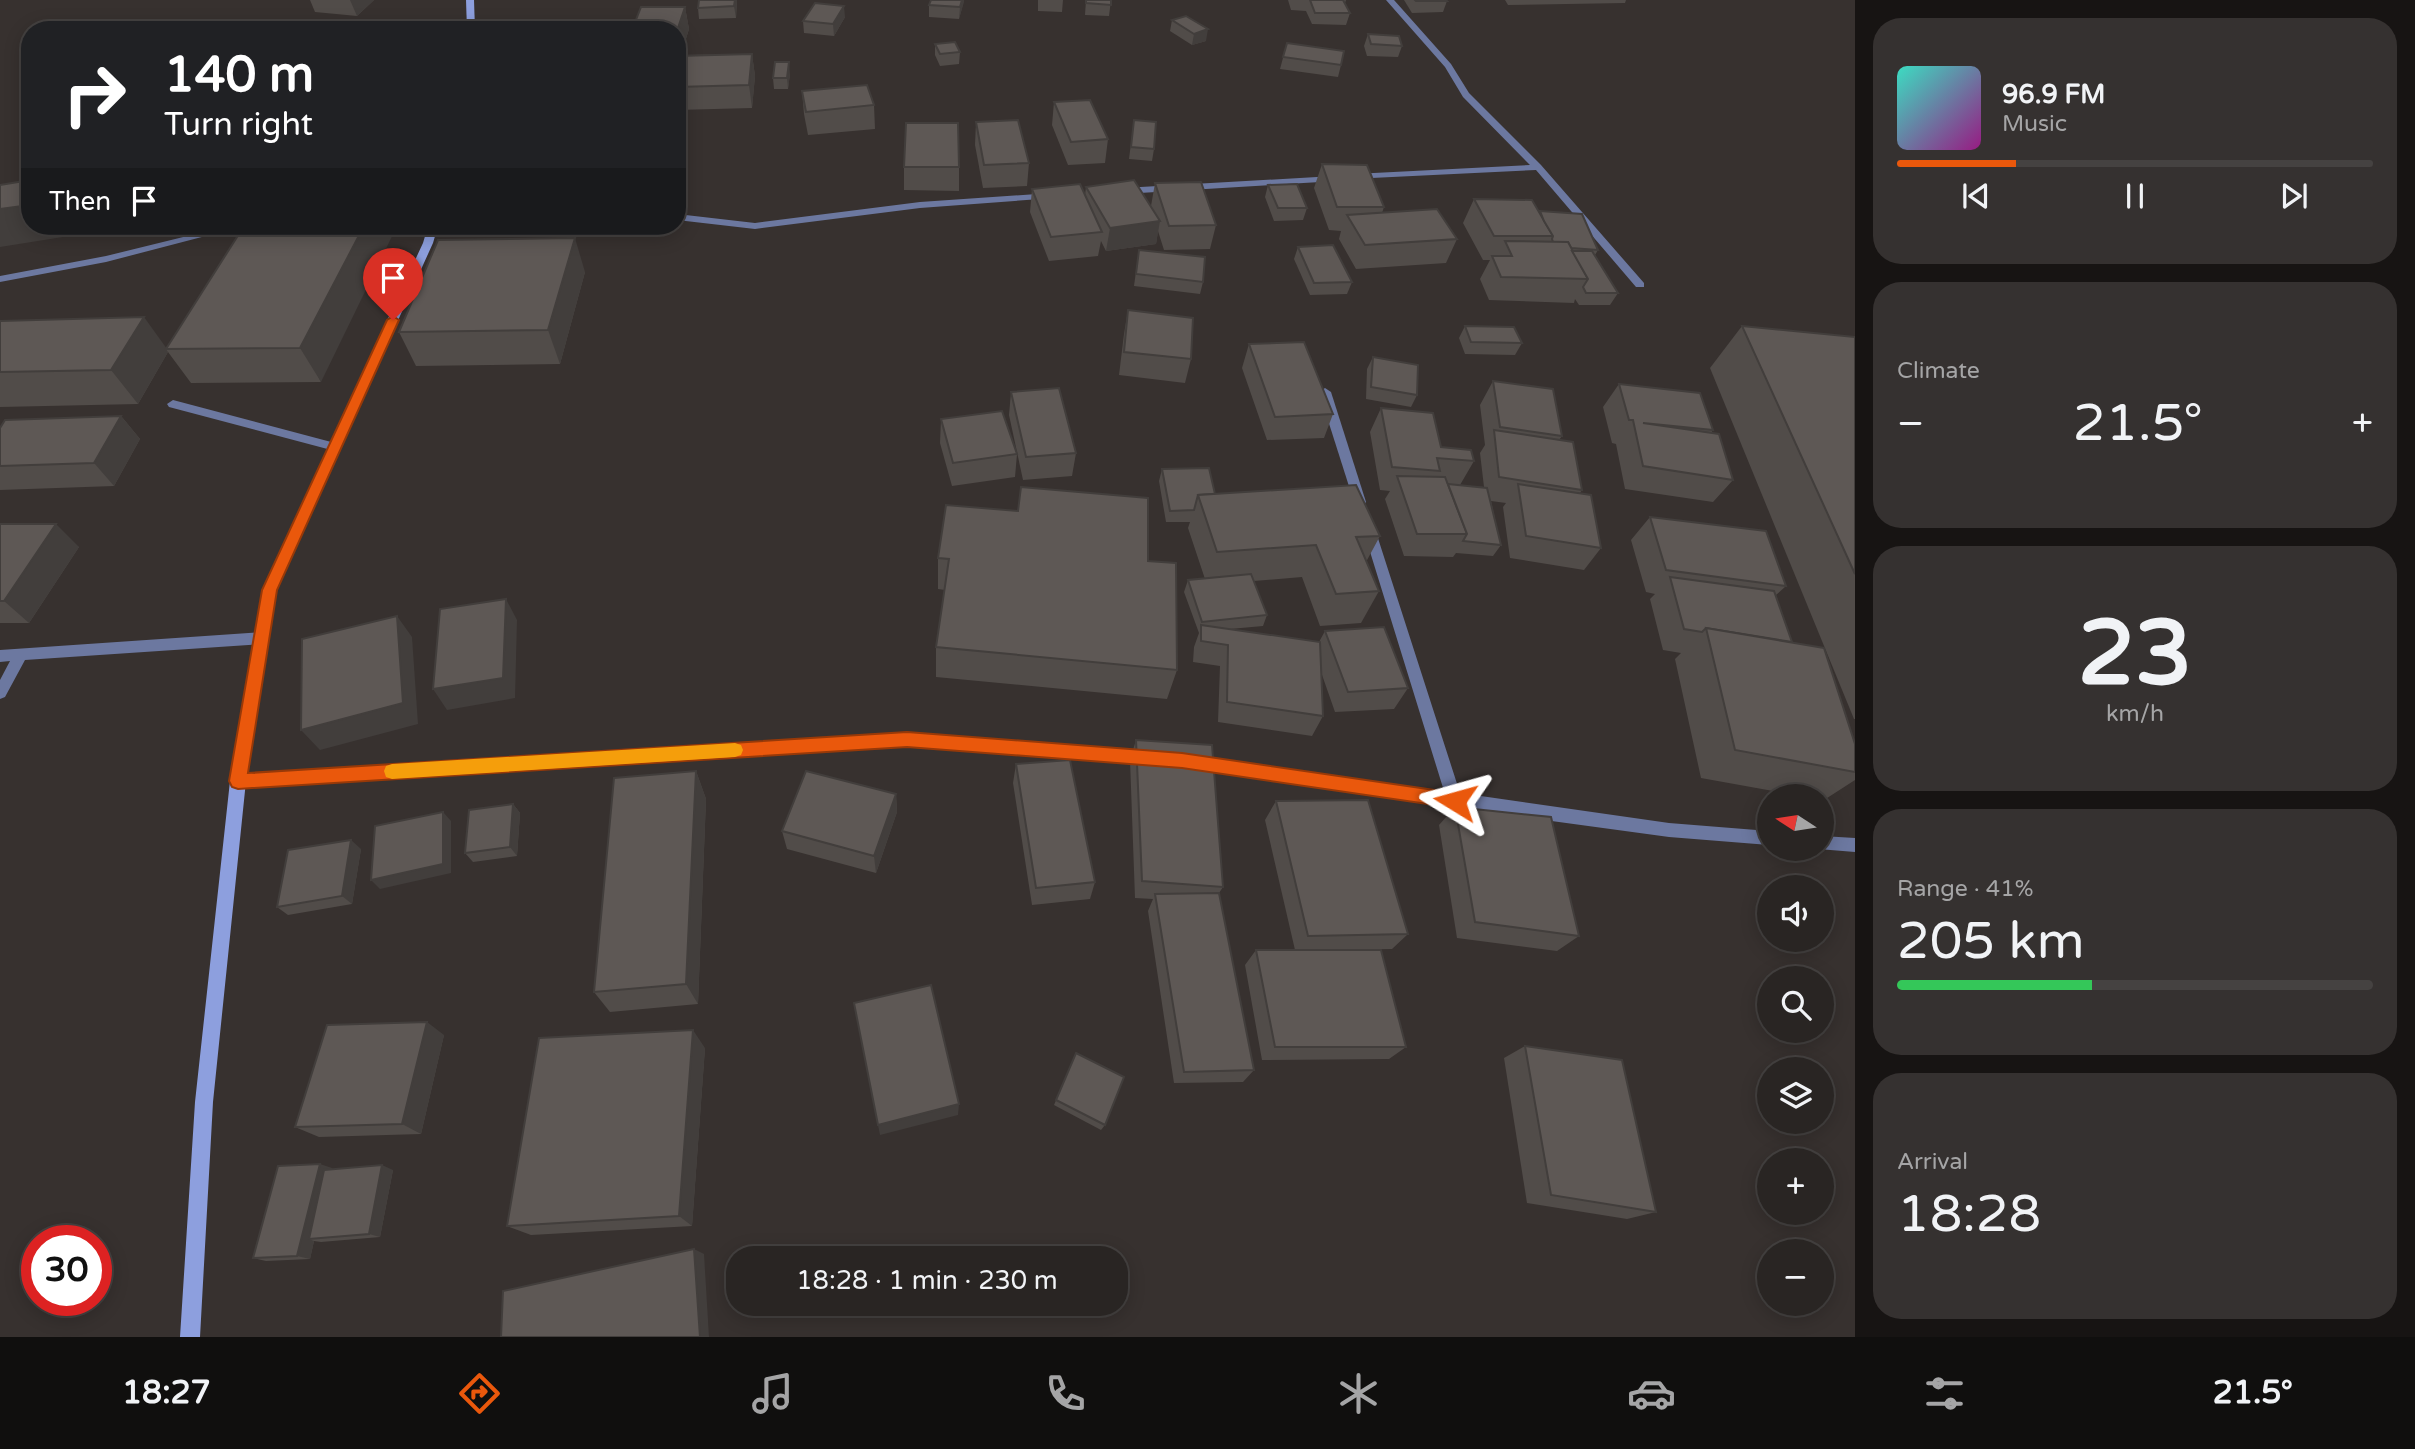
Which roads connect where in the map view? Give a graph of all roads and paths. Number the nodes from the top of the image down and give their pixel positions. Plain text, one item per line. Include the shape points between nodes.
1 (470, 0) edge
2 (1390, 0) edge
3 (471, 21) edge
4 (1538, 167) junction
5 (1113, 191) edge
6 (1058, 195) edge
7 (686, 218) edge
8 (203, 235) edge
9 (430, 235) edge
10 (0, 279) edge
11 (1640, 285) dead end
12 (1325, 392) edge
13 (173, 404) dead end
14 (335, 447) junction
15 (262, 638) junction
16 (21, 654) junction
17 (0, 656) edge
18 (0, 693) edge
19 (238, 781) junction
20 (1455, 801) junction
21 (1757, 837) edge
22 (1834, 843) edge
23 (1855, 845) edge
24 (190, 1337) edge

1 - 3 street
2 - 4 street via 1448,66 1466,95
4 - 5 street
4 - 11 street
6 - 7 street via 920,205 755,226
8 - 10 street
9 - 14 street
12 - 20 street
13 - 14 street
14 - 15 street via 269,590
15 - 16 street
15 - 19 street
16 - 17 street
16 - 18 street
19 - 20 street via 907,740 1175,760
19 - 24 street via 204,1102
20 - 21 street
22 - 23 street

